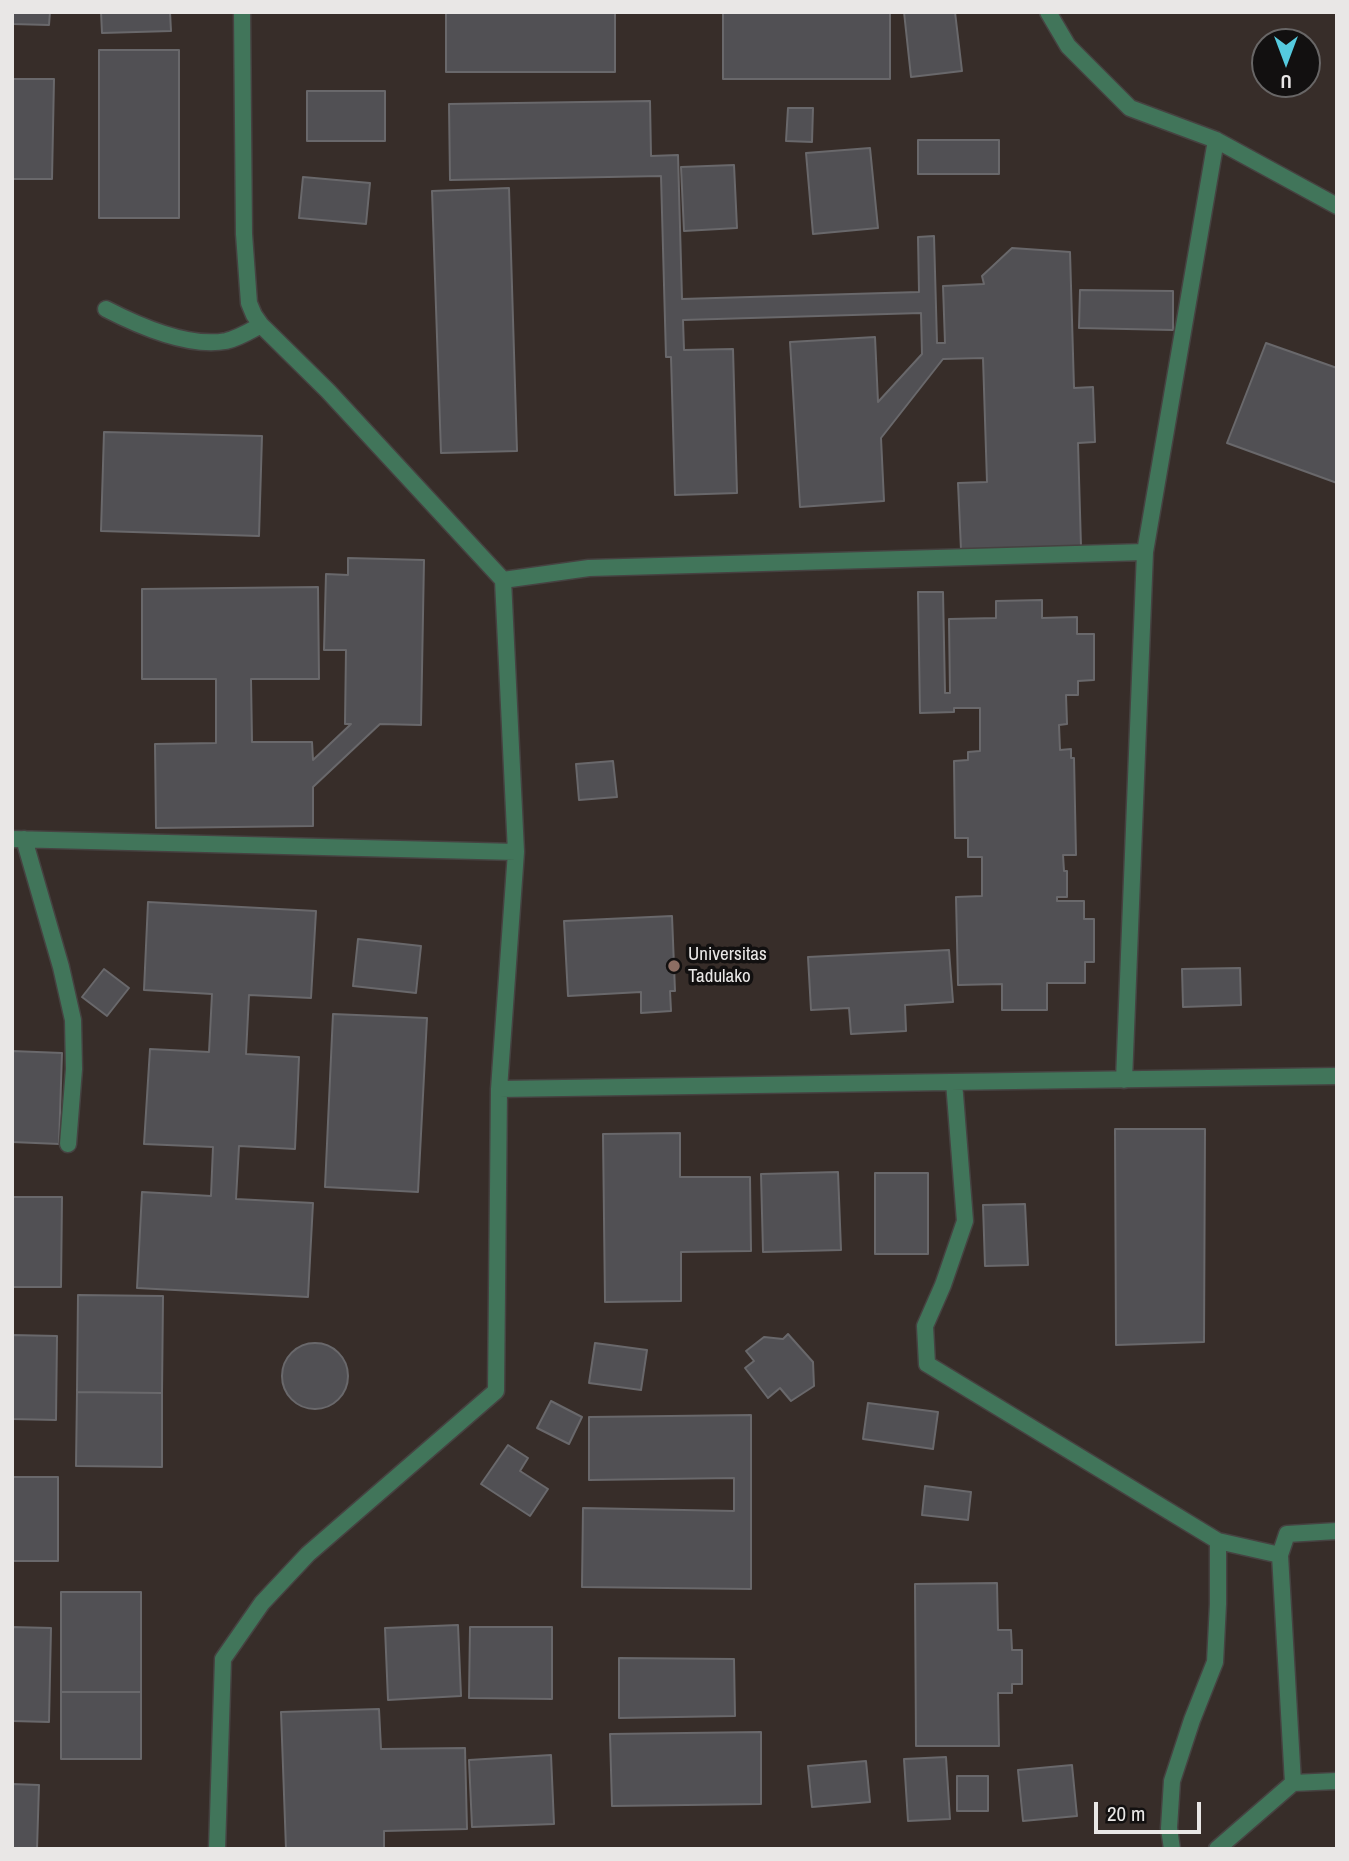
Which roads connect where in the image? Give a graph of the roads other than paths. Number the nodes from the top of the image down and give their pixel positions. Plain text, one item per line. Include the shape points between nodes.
1 (243, 12) edge
2 (1048, 12) edge
3 (1216, 140) junction
4 (1337, 206) edge
5 (106, 309) dead end
6 (261, 325) junction
7 (1145, 552) junction
8 (503, 580) junction
9 (18, 839) edge
10 (516, 852) junction
11 (1337, 1076) edge
12 (1124, 1080) junction
13 (954, 1082) junction
14 (499, 1089) junction
15 (68, 1144) dead end
16 (1337, 1531) edge
17 (1218, 1541) junction
18 (1280, 1555) junction
19 (1337, 1781) edge
20 (1293, 1783) junction
21 (217, 1849) edge
22 (1172, 1849) edge
23 (1217, 1849) edge

1 - 6 lane via 244,234 249,303
2 - 3 lane via 1068,46 1130,108
3 - 4 lane
3 - 7 lane
5 - 6 lane via 142,327 198,340 224,341
6 - 8 lane
7 - 8 lane via 589,568
7 - 12 lane
8 - 10 lane
9 - 10 lane
9 - 15 lane via 61,967 73,1020
10 - 14 lane
11 - 12 lane
12 - 13 lane
13 - 14 lane
13 - 17 lane via 965,1221 925,1326 927,1364
14 - 21 lane via 496,1391 308,1554 262,1603 223,1659
16 - 18 lane via 1287,1534
17 - 18 lane
17 - 22 lane via 1215,1662 1172,1781
18 - 20 lane
19 - 20 lane
20 - 23 lane

